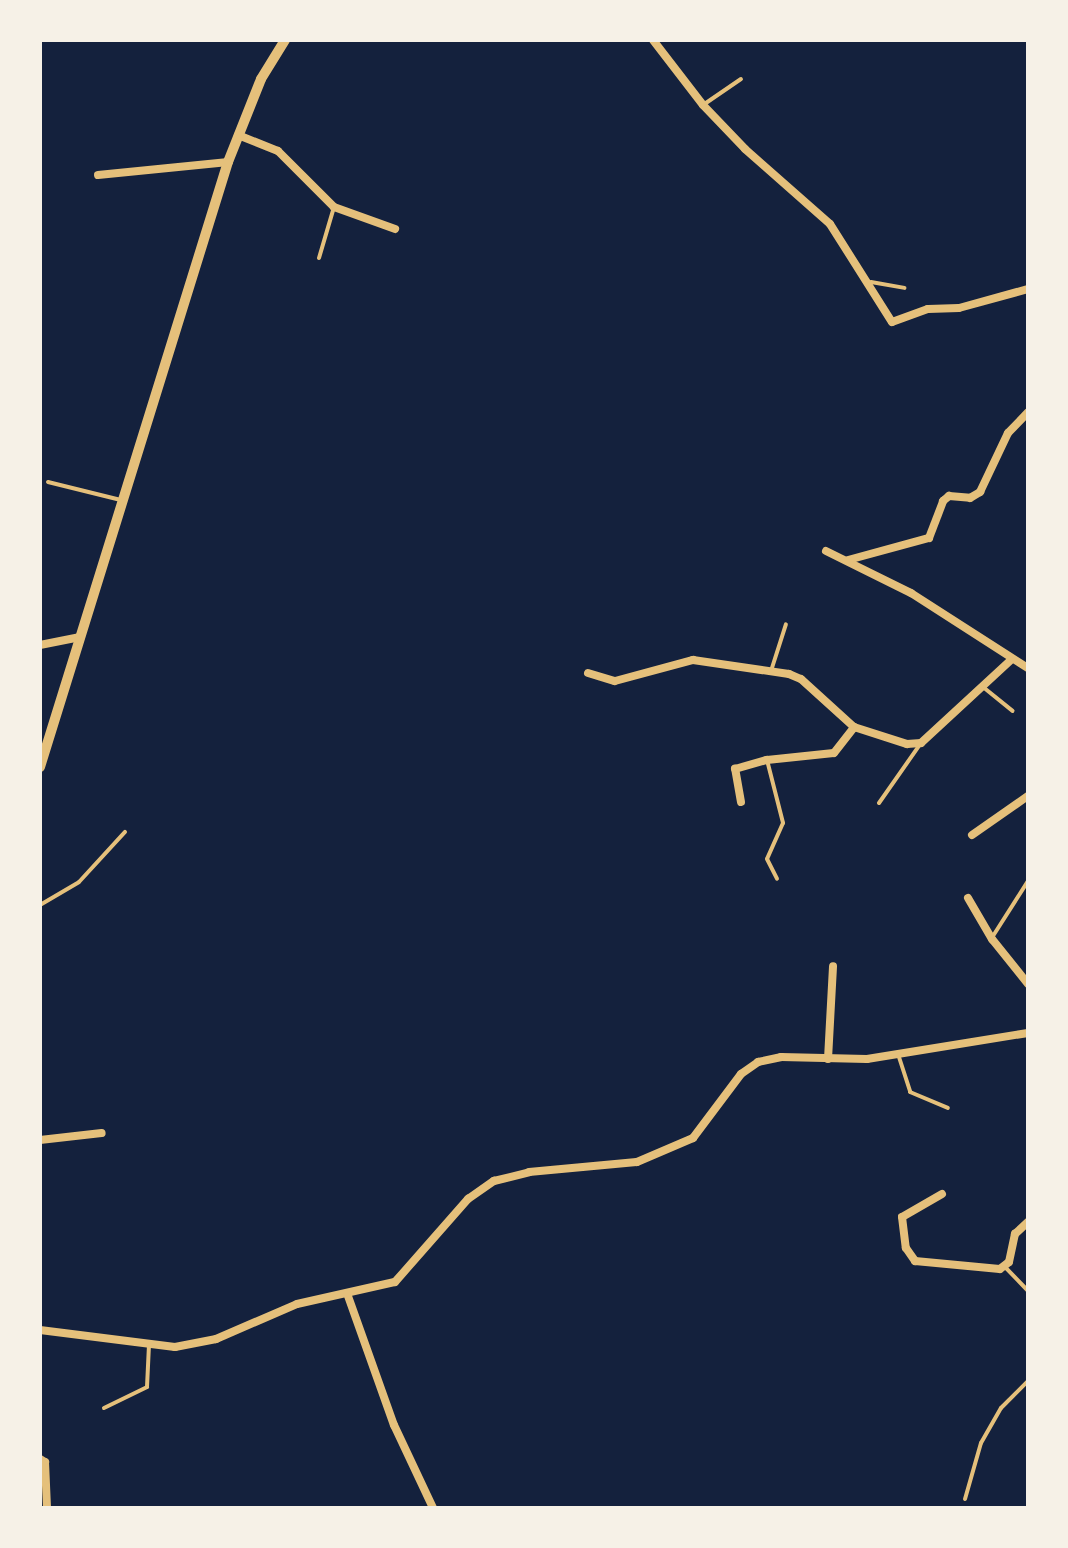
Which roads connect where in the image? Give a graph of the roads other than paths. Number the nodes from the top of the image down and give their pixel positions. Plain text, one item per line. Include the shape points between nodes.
1 (285, 40) edge
2 (653, 40) edge
3 (741, 79) dead end
4 (703, 105) junction
5 (238, 135) junction
6 (228, 162) junction
7 (98, 175) dead end
8 (334, 207) junction
9 (396, 229) dead end
10 (319, 258) dead end
11 (871, 282) junction
12 (904, 288) dead end
13 (1028, 289) edge
14 (1028, 412) edge
15 (48, 482) dead end
16 (122, 500) junction
17 (826, 551) dead end
18 (848, 560) junction
19 (786, 624) dead end
20 (80, 637) junction
21 (40, 645) edge
22 (1012, 659) junction
23 (1028, 668) edge
24 (771, 671) junction
25 (588, 673) dead end
26 (983, 687) junction
27 (1013, 711) dead end
28 (854, 728) junction
29 (921, 743) junction
30 (767, 760) junction
31 (41, 762) edge
32 (1028, 796) edge
33 (741, 802) dead end
34 (880, 803) dead end
35 (125, 832) dead end
36 (972, 835) dead end
37 (777, 880) dead end
38 (1028, 881) edge
39 (968, 898) dead end
40 (40, 905) edge
41 (992, 939) junction
42 (834, 966) dead end
43 (1028, 984) edge
44 (1028, 1033) edge
45 (898, 1054) junction
46 (828, 1059) junction
47 (948, 1108) dead end
48 (102, 1133) dead end
49 (40, 1140) edge
50 (942, 1194) dead end
51 (1028, 1222) edge
52 (1005, 1267) junction
53 (1028, 1291) edge
54 (348, 1296) junction
55 (40, 1331) edge
56 (149, 1344) junction
57 (1028, 1382) edge
58 (104, 1408) dead end
59 (40, 1459) edge
60 (964, 1499) dead end
61 (47, 1508) edge
62 (432, 1508) edge

1 - 5 street
2 - 4 street
3 - 4 lane
4 - 11 street via 830,224
5 - 6 street
5 - 8 street via 278,151
6 - 7 street
6 - 16 street
8 - 9 street
8 - 10 lane
11 - 12 lane
11 - 13 street via 892,322
14 - 18 street via 1008,432 980,492 943,501 929,538
15 - 16 lane
16 - 20 street
17 - 18 street
18 - 22 street
19 - 24 lane
20 - 21 street
20 - 31 street
22 - 23 street
22 - 26 street
24 - 25 street via 693,660 615,681
24 - 28 street via 801,679
26 - 27 lane
26 - 29 street
28 - 29 street
28 - 30 street via 834,753
29 - 34 lane
30 - 33 street via 734,769
30 - 37 lane via 783,823 767,859
32 - 36 street
35 - 40 lane via 79,882
38 - 41 lane
39 - 41 street
41 - 43 street
42 - 46 street
44 - 45 street
45 - 46 street
45 - 47 lane via 910,1092
46 - 54 street via 758,1062 708,1124 658,1155 603,1168 528,1172 478,1188 395,1282
48 - 49 street
50 - 52 street via 902,1216 913,1259 978,1270
51 - 52 street via 1015,1234
52 - 53 lane
54 - 56 street via 298,1304 194,1345
54 - 62 street via 394,1426
55 - 56 street
56 - 58 lane via 147,1387
57 - 60 lane via 1001,1408 980,1444
59 - 61 street

